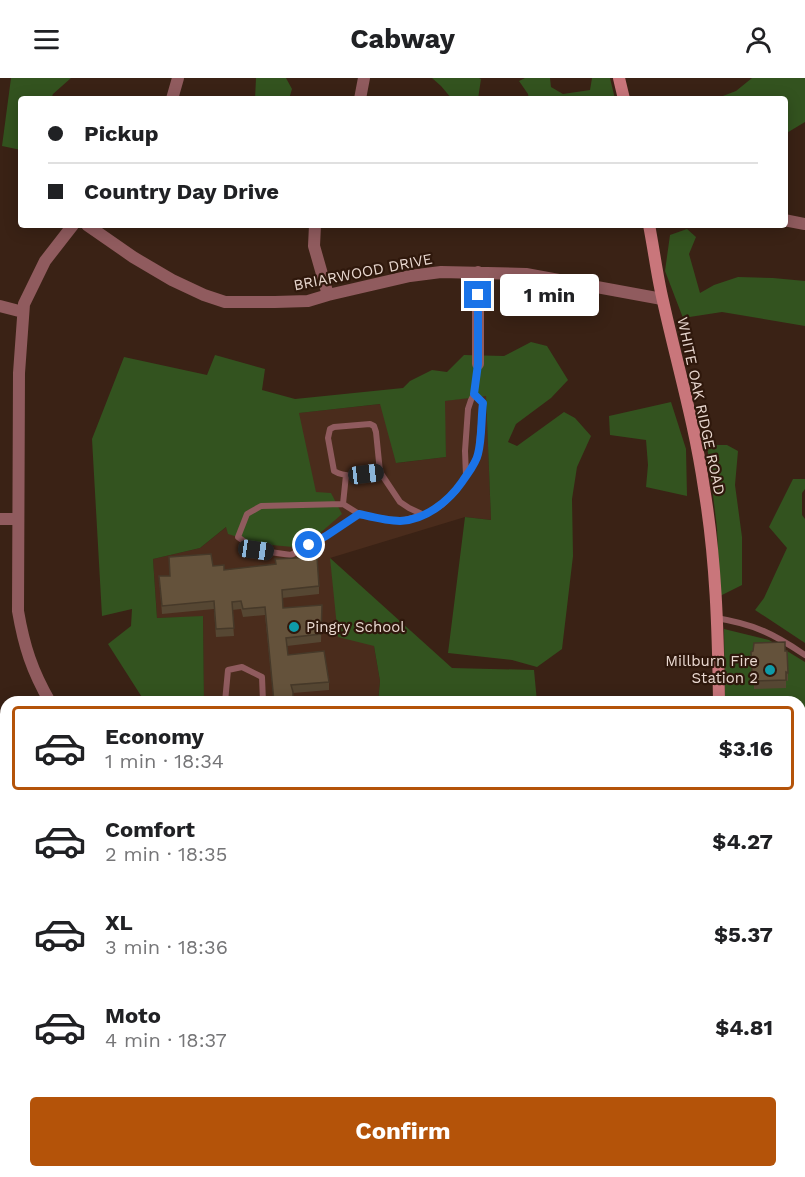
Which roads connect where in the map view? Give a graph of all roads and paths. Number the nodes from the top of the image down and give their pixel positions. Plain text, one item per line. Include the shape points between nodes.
1 (178, 78) edge
2 (364, 78) edge
3 (619, 78) edge
4 (173, 96) edge
5 (361, 96) edge
6 (623, 96) edge
7 (788, 221) edge
8 (805, 224) edge
9 (72, 228) edge
10 (91, 228) edge
11 (315, 228) edge
12 (651, 228) edge
13 (478, 272) junction
14 (328, 295) junction
15 (662, 299) junction
16 (0, 306) edge
17 (23, 312) junction
18 (478, 364) joint
19 (474, 394) junction
20 (380, 472) junction
21 (346, 475) junction
22 (466, 476) junction
23 (343, 504) junction
24 (359, 514) junction
25 (424, 515) junction
26 (0, 519) edge
27 (18, 519) junction
28 (716, 618) junction
29 (805, 655) edge
30 (46, 696) edge
31 (226, 696) edge
32 (262, 696) edge
33 (719, 696) edge

1 - 4 street
2 - 5 street
3 - 6 street
7 - 8 street
9 - 17 street via 45,261
10 - 14 street, BRIARWOOD DRIVE via 172,280 225,302 308,301
11 - 14 street via 314,246
12 - 15 street, WHITE OAK RIDGE ROAD
13 - 14 street, BRIARWOOD DRIVE via 410,276
13 - 15 street, BRIARWOOD DRIVE via 526,274
13 - 18 street
15 - 28 street, WHITE OAK RIDGE ROAD via 698,448
16 - 17 street
17 - 27 street
18 - 19 lane
19 - 22 lane via 468,410
19 - 22 lane via 483,403 478,456
20 - 21 lane
20 - 21 lane via 374,426 334,427 328,438 334,471
20 - 25 lane via 400,502
21 - 23 lane
22 - 25 lane via 442,505
23 - 24 lane
23 - 24 lane via 261,506 247,514 238,537 256,550 291,555
24 - 25 lane via 401,521
26 - 27 street
27 - 30 street via 18,611 30,661
28 - 29 lane via 776,636
28 - 33 street, WHITE OAK RIDGE ROAD
31 - 32 lane via 228,670 242,667 262,677

